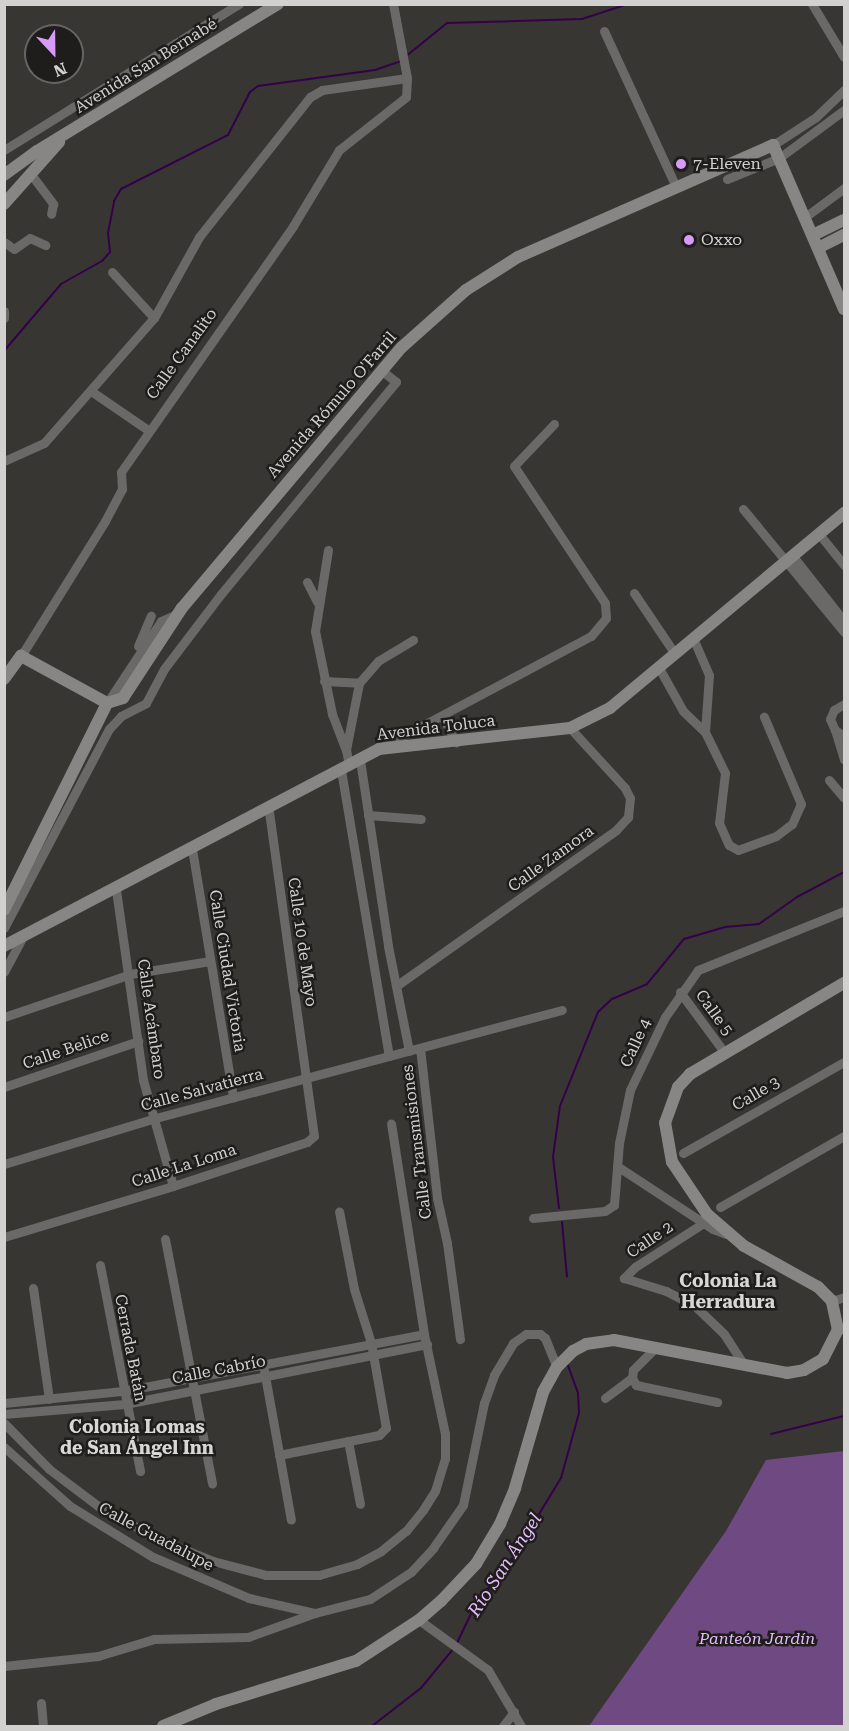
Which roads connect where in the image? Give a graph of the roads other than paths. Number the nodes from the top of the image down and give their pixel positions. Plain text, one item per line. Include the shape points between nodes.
1 (239, 4) edge
2 (278, 4) edge
3 (393, 4) edge
4 (812, 4) edge
5 (604, 31) dead end
6 (844, 57) edge
7 (406, 73) junction
8 (844, 90) edge
9 (844, 110) edge
10 (63, 137) junction
11 (772, 145) junction
12 (4, 150) edge
13 (779, 158) junction
14 (6, 173) edge
15 (29, 174) junction
16 (727, 179) dead end
17 (676, 187) junction
18 (844, 188) edge
19 (4, 204) edge
20 (51, 214) dead end
21 (805, 217) junction
22 (844, 220) edge
23 (813, 235) junction
24 (844, 235) edge
25 (4, 242) edge
26 (45, 245) dead end
27 (819, 248) junction
28 (112, 272) dead end
29 (844, 309) edge
30 (4, 311) edge
31 (4, 318) edge
32 (154, 318) junction
33 (381, 370) junction
34 (91, 391) junction
35 (554, 423) dead end
36 (148, 430) junction
37 (4, 461) edge
38 (743, 509) dead end
39 (844, 516) edge
40 (819, 534) junction
41 (328, 550) dead end
42 (788, 558) junction
43 (844, 565) edge
44 (307, 582) dead end
45 (634, 593) dead end
46 (317, 602) junction
47 (179, 613) junction
48 (151, 616) dead end
49 (844, 621) edge
50 (844, 632) edge
51 (693, 638) junction
52 (413, 640) dead end
53 (675, 654) junction
54 (21, 656) junction
55 (133, 659) junction
56 (658, 668) junction
57 (4, 679) edge
58 (324, 681) junction
59 (359, 683) junction
60 (107, 703) junction
61 (844, 704) edge
62 (442, 716) junction
63 (764, 717) dead end
64 (570, 728) junction
65 (705, 732) junction
66 (840, 733) edge
67 (456, 742) junction
68 (380, 749) junction
69 (346, 750) junction
70 (844, 760) edge
71 (350, 765) junction
72 (829, 780) dead end
73 (844, 798) edge
74 (269, 810) junction
75 (368, 814) junction
76 (421, 819) dead end
77 (192, 849) junction
78 (116, 890) junction
79 (4, 910) edge
80 (844, 910) edge
81 (4, 928) edge
82 (22, 938) junction
83 (4, 946) edge
84 (210, 961) junction
85 (4, 972) edge
86 (130, 974) junction
87 (844, 983) edge
88 (396, 986) junction
89 (680, 992) junction
90 (562, 1010) dead end
91 (4, 1017) edge
92 (138, 1041) junction
93 (420, 1048) junction
94 (409, 1051) junction
95 (724, 1052) junction
96 (389, 1056) junction
97 (844, 1062) edge
98 (304, 1078) junction
99 (4, 1088) edge
100 (233, 1098) junction
101 (152, 1119) junction
102 (391, 1124) dead end
103 (844, 1136) edge
104 (683, 1154) dead end
105 (4, 1164) edge
106 (617, 1166) junction
107 (173, 1186) junction
108 (720, 1207) dead end
109 (339, 1211) dead end
110 (533, 1218) dead end
111 (705, 1222) junction
112 (726, 1234) junction
113 (4, 1237) edge
114 (165, 1239) dead end
115 (100, 1265) dead end
116 (33, 1288) dead end
117 (844, 1297) edge
118 (832, 1301) junction
119 (842, 1324) edge
120 (424, 1334) junction
121 (460, 1340) dead end
122 (371, 1343) junction
123 (427, 1344) junction
124 (654, 1349) junction
125 (373, 1353) junction
126 (263, 1365) junction
127 (745, 1366) junction
128 (557, 1367) junction
129 (264, 1376) junction
130 (191, 1378) junction
131 (632, 1378) junction
132 (194, 1390) junction
133 (123, 1391) junction
134 (604, 1398) dead end
135 (49, 1399) junction
136 (717, 1402) dead end
137 (4, 1403) edge
138 (125, 1404) junction
139 (4, 1414) edge
140 (4, 1423) edge
141 (348, 1441) junction
142 (4, 1447) edge
143 (279, 1455) junction
144 (140, 1471) dead end
145 (212, 1484) dead end
146 (360, 1504) dead end
147 (291, 1520) dead end
148 (315, 1613) junction
149 (419, 1620) junction
150 (4, 1666) edge
151 (40, 1703) dead end
152 (514, 1712) junction
153 (44, 1726) edge
154 (163, 1726) edge
155 (503, 1726) edge
156 (521, 1726) edge

1 - 12 street
2 - 10 street, Avenida San Bernabé
3 - 7 street
4 - 6 street
5 - 17 street
7 - 32 street via 322,90 310,97 199,237
7 - 36 street, Calle Canalito via 406,97 339,150 293,226
8 - 11 street, Avenida Rómulo O'Farril via 816,117
9 - 13 street
10 - 14 street, Avenida San Bernabé
10 - 15 street
11 - 13 street
11 - 17 street, Avenida Rómulo O'Farril
13 - 16 street
13 - 21 street
14 - 15 street
15 - 19 street
15 - 20 street via 53,204
17 - 33 street, Avenida Rómulo O'Farril via 490,273 421,329
18 - 21 street
21 - 23 street
22 - 23 street
23 - 27 street
24 - 27 street
25 - 26 street via 14,249 30,238
27 - 29 street
28 - 32 street
30 - 31 street
32 - 34 street
33 - 47 street, Avenida Rómulo O'Farril
33 - 81 street, Avenida Rómulo O'Farril via 396,382 221,594 164,669 146,704 121,716 109,729
34 - 36 street
34 - 37 street via 44,443
35 - 62 street via 514,465 605,603 606,618 591,636
36 - 54 street, Calle Canalito via 121,472 121,492 105,521
38 - 42 street
39 - 40 street, Avenida Toluca
40 - 42 street, Avenida Toluca
40 - 43 street
41 - 46 street
42 - 49 street
42 - 50 street
42 - 51 street, Avenida Toluca
44 - 46 street
45 - 53 street
46 - 58 street via 315,631
47 - 55 street via 161,621
47 - 60 street, Avenida Rómulo O'Farril via 123,698
48 - 55 street
51 - 53 street, Avenida Toluca
51 - 65 street via 709,675
52 - 59 street via 378,661
53 - 56 street, Avenida Toluca
54 - 57 street, Calle Canalito
54 - 60 street
55 - 60 street
56 - 64 street, Avenida Toluca via 610,708
56 - 65 street via 683,711
58 - 59 street
58 - 69 street via 336,730
59 - 69 street
60 - 79 street, Avenida Rómulo O'Farril
61 - 66 street via 831,714
62 - 67 street
62 - 68 street
63 - 65 street via 801,804 792,824 770,840 746,850 729,845 722,835 719,805 725,773
64 - 67 street, Avenida Toluca
64 - 88 street, Calle Zamora via 625,788 630,798 628,817 616,831
66 - 70 street
67 - 68 street, Avenida Toluca
68 - 71 street, Avenida Toluca
69 - 71 street
71 - 74 street, Avenida Toluca
71 - 75 street, Calle Transmisiones
71 - 96 street, Calle Transmisiones
72 - 73 street
74 - 77 street, Avenida Toluca
74 - 98 street, Calle 10 de Mayo
75 - 76 street
75 - 88 street, Calle Transmisiones
77 - 78 street, Avenida Toluca
77 - 84 street, Calle Ciudad Victoria
78 - 82 street, Avenida Toluca
78 - 86 street, Calle Acámbaro
80 - 89 street, Calle 4 via 719,959 698,970
82 - 83 street, Avenida Toluca
82 - 85 street
84 - 86 street
84 - 100 street, Calle Ciudad Victoria
86 - 91 street
86 - 92 street, Calle Acámbaro
87 - 95 street
88 - 94 street, Calle Transmisiones
89 - 95 street, Calle 5
89 - 106 street, Calle 4 via 630,1090
90 - 93 street
92 - 99 street, Calle Belice
92 - 101 street, Calle Acámbaro
93 - 94 street, Calle Transmisiones
93 - 121 street, Calle Transmisiones via 437,1198
94 - 96 street, Calle Salvatierra
95 - 112 street via 690,1074 678,1087 665,1123 669,1154 679,1174 706,1214
96 - 98 street, Calle Salvatierra
97 - 104 street, Calle 3
98 - 100 street, Calle Salvatierra
98 - 107 street, Calle La Loma via 312,1138
100 - 101 street, Calle Salvatierra
101 - 105 street, Calle Salvatierra
101 - 107 street, Calle Acámbaro
102 - 120 street
103 - 108 street
106 - 110 street, Calle 4 via 614,1205 610,1208
106 - 111 street
107 - 113 street, Calle La Loma
109 - 122 street via 354,1289
111 - 112 street
111 - 127 street, Calle 2 via 624,1278 666,1291 695,1306 724,1334
112 - 118 street via 818,1287
114 - 130 street
115 - 133 street, Cerrada Batán
116 - 135 street
117 - 118 street
118 - 119 street
119 - 127 street via 823,1359 804,1370 787,1373
120 - 122 street, Calle Cabrío
120 - 123 street
122 - 125 street
122 - 126 street, Calle Cabrío
123 - 125 street, Calle Cabrío
123 - 140 street via 445,1434 445,1459 435,1491 406,1531 381,1551 357,1564 319,1575 249,1572 159,1539 75,1489 49,1469
124 - 127 street
124 - 128 street via 602,1340 573,1352
124 - 131 street via 633,1370
125 - 129 street, Calle Cabrío
125 - 141 street via 386,1422 379,1435
126 - 129 street
126 - 130 street, Calle Cabrío
128 - 148 street, Calle Guadalupe via 540,1334 526,1334 513,1343 494,1375 484,1403 460,1512 411,1572 370,1599
128 - 149 street via 543,1392 515,1488 500,1524 476,1563
129 - 132 street, Calle Cabrío
129 - 143 street
130 - 132 street
130 - 133 street, Calle Cabrío
131 - 134 street
131 - 136 street via 636,1384
132 - 138 street, Calle Cabrío
132 - 145 street
133 - 135 street, Calle Cabrío
133 - 138 street, Cerrada Batán
135 - 137 street, Calle Cabrío
138 - 139 street, Calle Cabrío
138 - 144 street, Cerrada Batán
141 - 143 street
141 - 146 street
142 - 148 street, Calle Guadalupe via 70,1506 153,1557 249,1598
143 - 147 street
148 - 150 street, Calle Guadalupe via 248,1637 154,1639 98,1656
149 - 152 street via 488,1670
149 - 154 street via 356,1661 216,1704
151 - 153 street
152 - 155 street
152 - 156 street

